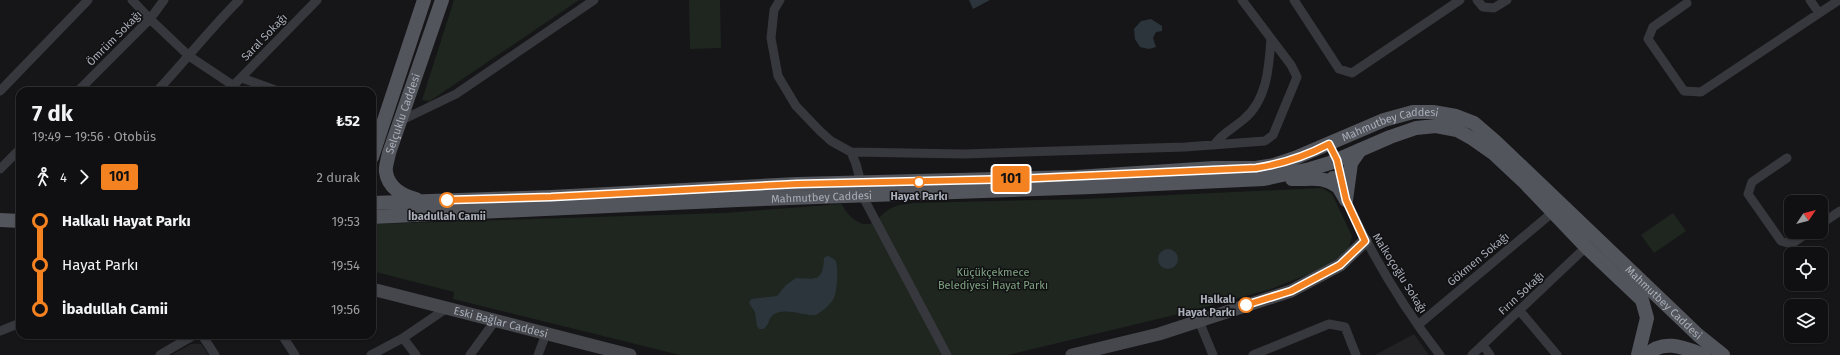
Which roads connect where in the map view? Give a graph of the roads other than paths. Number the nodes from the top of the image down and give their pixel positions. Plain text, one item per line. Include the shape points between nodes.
1 (88, 0) edge
2 (132, 0) edge
3 (164, 0) edge
4 (239, 0) edge
5 (317, 0) edge
6 (424, 0) edge
7 (442, 0) edge
8 (594, 0) edge
9 (780, 0) edge
10 (1242, 0) edge
11 (1294, 0) edge
12 (1460, 0) edge
13 (1478, 0) edge
14 (1507, 0) edge
15 (1810, 0) edge
16 (1838, 0) edge
17 (1687, 3) dead end
18 (1819, 13) junction
19 (150, 19) junction
20 (1271, 39) junction
21 (189, 56) junction
22 (242, 78) junction
23 (82, 87) edge
24 (161, 87) edge
25 (228, 87) edge
26 (233, 87) edge
27 (267, 87) edge
28 (0, 91) edge
29 (400, 121) junction
30 (378, 124) edge
31 (376, 135) edge
32 (1329, 144) junction
33 (1214, 145) junction
34 (1360, 150) junction
35 (851, 152) junction
36 (16, 153) edge
37 (1787, 158) dead end
38 (1333, 161) junction
39 (0, 169) edge
40 (1273, 177) junction
41 (1337, 186) junction
42 (862, 189) junction
43 (1346, 200) junction
44 (432, 201) junction
45 (376, 204) edge
46 (1840, 211) edge
47 (1553, 212) junction
48 (378, 217) edge
49 (1828, 219) edge
50 (0, 220) edge
51 (16, 221) edge
52 (1799, 239) edge
53 (1365, 241) junction
54 (1586, 247) junction
55 (376, 290) edge
56 (447, 308) junction
57 (1520, 311) junction
58 (495, 321) junction
59 (1199, 321) junction
60 (16, 324) edge
61 (1418, 325) junction
62 (0, 330) edge
63 (546, 334) junction
64 (403, 338) junction
65 (187, 339) edge
66 (205, 339) edge
67 (285, 339) edge
68 (1483, 345) junction
69 (1354, 354) edge
70 (160, 355) edge
71 (216, 355) edge
72 (296, 355) edge
73 (371, 355) edge
74 (416, 355) edge
75 (470, 355) edge
76 (538, 355) edge
77 (630, 355) edge
78 (947, 355) edge
79 (1072, 355) edge
80 (1213, 355) edge
81 (1253, 355) edge
82 (1440, 355) edge
83 (1472, 355) edge
84 (1490, 355) edge
85 (1557, 355) edge
86 (1638, 355) edge
87 (1647, 355) edge
88 (1704, 355) edge
89 (1723, 355) edge

1 - 28 street
2 - 19 street
3 - 19 street, Ömrüm Sokağı
4 - 21 street via 209,30
5 - 22 street, Saral Sokağı
6 - 30 main road, Selçuklu Caddesi
7 - 29 main road, Selçuklu Caddesi
8 - 29 street via 456,94
9 - 35 street via 774,10 771,38 778,76 796,106 820,131 831,141
10 - 20 street
11 - 12 street via 1339,69 1352,73
13 - 14 street via 1483,7 1494,8
15 - 18 street
16 - 18 street
17 - 18 street via 1653,26 1648,39 1684,91 1701,92
19 - 21 street
19 - 23 street, Ömrüm Sokağı
20 - 33 street via 1269,66 1259,101 1245,119 1219,138
20 - 33 street via 1297,77 1273,135 1265,141
21 - 24 street
21 - 25 street
22 - 26 street, Saral Sokağı
22 - 27 street
29 - 44 main road, Selçuklu Caddesi via 389,153 386,172 391,186 401,194
30 - 31 main road, Selçuklu Caddesi
32 - 38 main road via 1328,152
32 - 42 main road, Mahmutbey Caddesi via 1274,165 1256,168
32 - 89 main road, Mahmutbey Caddesi via 1384,120 1413,112 1456,116 1474,123 1698,335
33 - 35 street via 964,154
34 - 38 main road, Mahmutbey Caddesi
34 - 43 main road via 1351,163
34 - 47 main road, Mahmutbey Caddesi via 1416,128 1436,126 1456,130 1493,153
35 - 42 street
36 - 39 street
37 - 52 street via 1752,182 1748,194 1781,241 1792,244
38 - 40 main road, Mahmutbey Caddesi
38 - 41 main road
38 - 43 main road
40 - 41 main road via 1323,179
40 - 42 main road, Mahmutbey Caddesi via 896,195
41 - 43 main road
42 - 44 main road, Mahmutbey Caddesi via 797,184
42 - 48 main road, Mahmutbey Caddesi
42 - 78 street
43 - 53 street, Malkoçoğlu Sokağı
44 - 45 main road, Mahmutbey Caddesi
46 - 49 street
47 - 54 main road, Mahmutbey Caddesi
47 - 61 street, Gökmen Sokağı
50 - 51 main road
53 - 59 main road via 1340,265 1291,291
53 - 61 street, Malkoçoğlu Sokağı
54 - 57 street, Fırın Sokağı
54 - 86 main road, Mahmutbey Caddesi via 1642,300 1647,318
55 - 56 main road, Eski Bağlar Caddesi
56 - 58 main road, Eski Bağlar Caddesi
56 - 64 street
57 - 68 street, Fırın Sokağı
57 - 85 street
58 - 63 main road, Eski Bağlar Caddesi
58 - 75 street
59 - 79 main road via 1159,334
59 - 80 street
60 - 62 street
61 - 82 street, Malkoçoğlu Sokağı
63 - 76 street
63 - 77 main road, Eski Bağlar Caddesi
64 - 73 street
64 - 74 street
65 - 70 street
66 - 71 street
67 - 72 street
68 - 83 street, Fırın Sokağı
68 - 84 street
69 - 81 street via 1345,327 1328,324
87 - 88 main road via 1651,350 1665,345 1682,347

